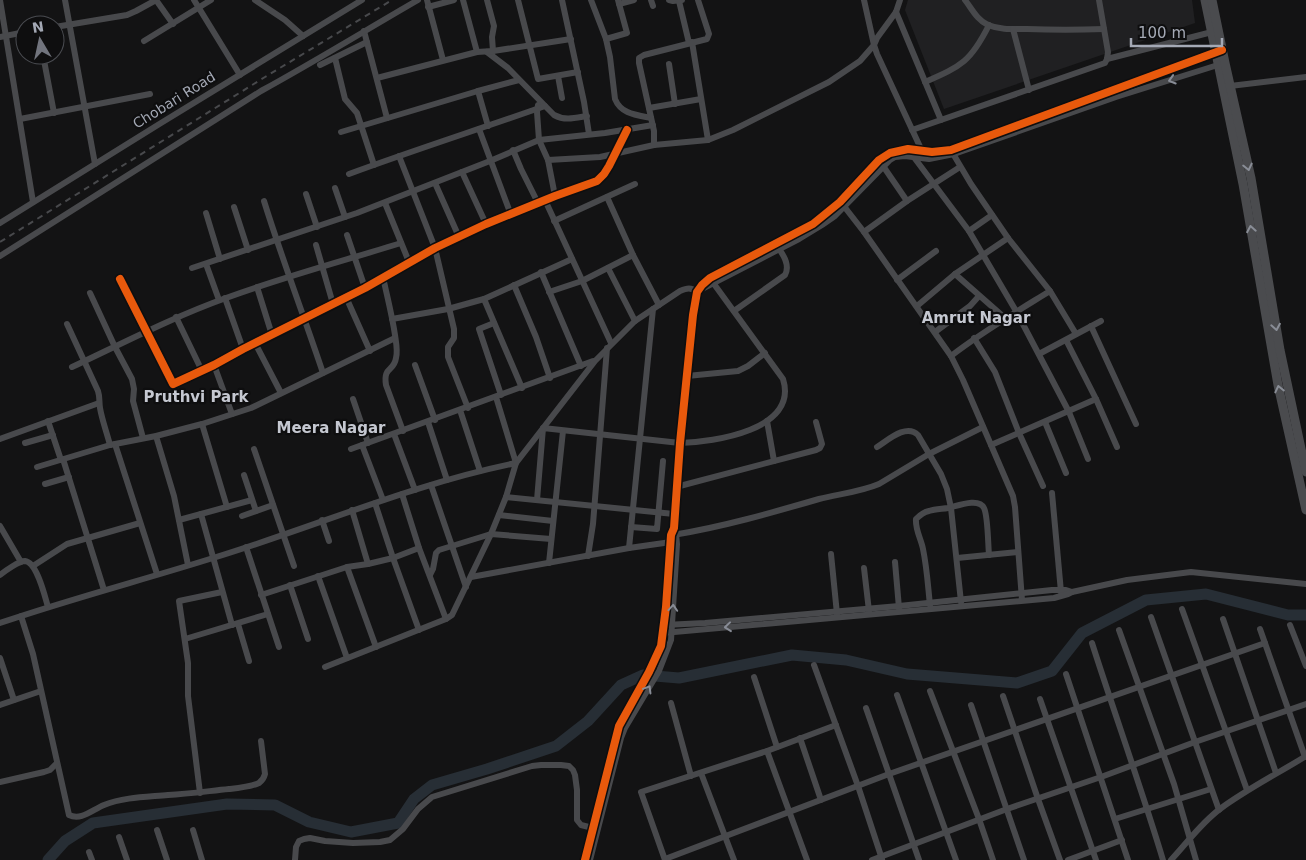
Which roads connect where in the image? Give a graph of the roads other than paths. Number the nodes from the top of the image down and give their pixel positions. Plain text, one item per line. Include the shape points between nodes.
1 (0, 0) edge
2 (65, 0) edge
3 (156, 0) edge
4 (194, 0) edge
5 (211, 0) edge
6 (255, 0) edge
7 (362, 0) edge
8 (418, 0) edge
9 (454, 0) edge
10 (463, 0) edge
11 (487, 0) edge
12 (518, 0) edge
13 (562, 0) edge
14 (591, 0) edge
15 (634, 0) edge
16 (669, 0) edge
17 (681, 0) edge
18 (698, 0) edge
19 (864, 0) edge
20 (900, 0) edge
21 (965, 0) edge
22 (1099, 0) edge
23 (1205, 0) edge
24 (1212, 0) edge
25 (618, 2) edge
26 (427, 3) edge
27 (199, 8) junction
28 (896, 12) junction
29 (173, 24) junction
30 (70, 25) junction
31 (989, 25) junction
32 (65, 26) edge
33 (1013, 29) junction
34 (1104, 29) junction
35 (364, 31) junction
36 (1212, 32) junction
37 (3, 36) edge
38 (303, 36) junction
39 (571, 39) junction
40 (606, 39) junction
41 (144, 41) dead end
42 (367, 42) junction
43 (691, 43) junction
44 (874, 45) junction
45 (530, 46) junction
46 (486, 51) junction
47 (494, 51) junction
48 (476, 52) junction
49 (1219, 52) junction
50 (335, 58) junction
51 (1108, 59) junction
52 (443, 60) junction
53 (669, 64) dead end
54 (1221, 64) junction
55 (45, 65) edge
56 (320, 65) dead end
57 (578, 72) junction
58 (240, 75) junction
59 (558, 76) junction
60 (1306, 77) edge
61 (376, 78) junction
62 (519, 80) junction
63 (926, 82) junction
64 (1230, 86) junction
65 (1029, 90) junction
66 (478, 91) junction
67 (150, 94) dead end
68 (562, 98) dead end
69 (538, 99) junction
70 (702, 99) junction
71 (675, 104) junction
72 (545, 106) junction
73 (85, 107) junction
74 (649, 108) junction
75 (537, 109) junction
76 (54, 113) junction
77 (586, 116) junction
78 (387, 118) junction
79 (20, 119) junction
80 (941, 120) junction
81 (652, 122) junction
82 (361, 126) junction
83 (488, 126) junction
84 (479, 129) junction
85 (627, 130) junction
86 (912, 130) junction
87 (341, 132) dead end
88 (589, 134) junction
89 (539, 140) junction
90 (708, 140) junction
91 (654, 145) junction
92 (908, 149) junction
93 (513, 150) junction
94 (922, 151) junction
95 (952, 152) junction
96 (615, 153) junction
97 (399, 156) junction
98 (914, 157) junction
99 (548, 160) junction
100 (490, 161) junction
101 (881, 163) junction
102 (96, 164) junction
103 (374, 165) junction
104 (960, 167) junction
105 (462, 172) junction
106 (349, 174) dead end
107 (434, 183) junction
108 (635, 184) dead end
109 (933, 185) junction
110 (336, 188) dead end
111 (412, 192) junction
112 (306, 194) dead end
113 (554, 196) junction
114 (607, 197) junction
115 (264, 201) dead end
116 (907, 201) junction
117 (33, 202) junction
118 (542, 202) junction
119 (385, 203) junction
120 (842, 204) junction
121 (234, 207) dead end
122 (206, 213) dead end
123 (511, 215) junction
124 (992, 215) junction
125 (345, 217) junction
126 (554, 221) junction
127 (0, 223) edge
128 (486, 224) junction
129 (317, 227) junction
130 (969, 231) junction
131 (864, 232) junction
132 (347, 235) dead end
133 (459, 237) junction
134 (1008, 238) junction
135 (276, 240) junction
136 (401, 243) junction
137 (316, 245) dead end
138 (435, 248) junction
139 (780, 249) junction
140 (248, 250) junction
141 (936, 251) dead end
142 (983, 254) junction
143 (0, 256) edge
144 (633, 256) junction
145 (354, 257) junction
146 (220, 259) junction
147 (572, 259) junction
148 (409, 262) junction
149 (206, 264) junction
150 (322, 267) junction
151 (192, 268) dead end
152 (608, 268) junction
153 (541, 272) junction
154 (955, 274) junction
155 (290, 276) junction
156 (383, 277) junction
157 (120, 279) dead end
158 (582, 280) junction
159 (897, 280) junction
160 (714, 284) junction
161 (514, 285) junction
162 (257, 287) junction
163 (365, 288) junction
164 (549, 292) junction
165 (697, 292) junction
166 (1050, 292) junction
167 (90, 293) dead end
168 (979, 296) junction
169 (346, 297) junction
170 (222, 299) junction
171 (484, 299) junction
172 (333, 304) junction
173 (917, 306) junction
174 (656, 307) junction
175 (448, 309) junction
176 (734, 311) junction
177 (1016, 311) junction
178 (176, 318) junction
179 (1005, 318) junction
180 (305, 319) junction
181 (392, 319) junction
182 (1102, 320) dead end
183 (635, 321) junction
184 (494, 322) junction
185 (67, 324) dead end
186 (1091, 326) junction
187 (146, 332) junction
188 (935, 332) junction
189 (1076, 334) junction
190 (272, 335) junction
191 (395, 338) junction
192 (974, 338) junction
193 (1066, 340) junction
194 (255, 343) junction
195 (609, 346) junction
196 (115, 347) junction
197 (243, 349) junction
198 (370, 351) junction
199 (764, 353) junction
200 (1039, 354) junction
201 (951, 356) junction
202 (84, 361) junction
203 (595, 361) junction
204 (214, 365) junction
205 (415, 365) dead end
206 (581, 366) junction
207 (72, 367) dead end
208 (202, 371) junction
209 (323, 373) junction
210 (686, 376) junction
211 (550, 378) junction
212 (522, 388) junction
213 (281, 393) junction
214 (498, 396) junction
215 (353, 399) dead end
216 (1096, 399) junction
217 (99, 403) junction
218 (468, 408) junction
219 (460, 410) junction
220 (1069, 412) junction
221 (232, 414) junction
222 (48, 420) junction
223 (431, 421) junction
224 (767, 421) junction
225 (816, 422) dead end
226 (1045, 422) junction
227 (202, 424) junction
228 (1136, 424) dead end
229 (983, 426) junction
230 (543, 428) junction
231 (563, 430) junction
232 (403, 431) junction
233 (1019, 433) junction
234 (394, 434) junction
235 (53, 435) junction
236 (601, 435) junction
237 (156, 436) junction
238 (143, 438) junction
239 (640, 438) junction
240 (0, 439) edge
241 (25, 443) dead end
242 (680, 443) junction
243 (365, 444) junction
244 (112, 445) junction
245 (991, 445) junction
246 (876, 447) dead end
247 (1117, 447) dead end
248 (254, 449) dead end
249 (351, 449) dead end
250 (930, 454) junction
251 (1088, 459) dead end
252 (62, 460) junction
253 (663, 461) dead end
254 (774, 461) junction
255 (516, 463) junction
256 (37, 467) dead end
257 (480, 471) junction
258 (1306, 472) edge
259 (1066, 473) dead end
260 (244, 476) dead end
261 (69, 477) junction
262 (447, 480) junction
263 (45, 484) dead end
264 (431, 485) junction
265 (1043, 486) dead end
266 (676, 487) junction
267 (415, 490) junction
268 (1052, 493) dead end
269 (402, 494) junction
270 (506, 497) junction
271 (252, 500) junction
272 (383, 500) junction
273 (537, 500) junction
274 (555, 501) junction
275 (375, 503) junction
276 (273, 505) junction
277 (594, 505) junction
278 (226, 507) junction
279 (951, 508) junction
280 (352, 510) junction
281 (633, 510) junction
282 (1306, 510) edge
283 (256, 511) junction
284 (658, 512) junction
285 (201, 514) junction
286 (499, 514) junction
287 (674, 514) junction
288 (242, 516) dead end
289 (179, 520) junction
290 (322, 520) junction
291 (553, 521) junction
292 (140, 523) junction
293 (0, 526) edge
294 (631, 527) junction
295 (674, 532) junction
296 (491, 534) junction
297 (283, 535) junction
298 (88, 538) junction
299 (552, 539) junction
300 (328, 542) dead end
301 (671, 542) junction
302 (452, 546) junction
303 (246, 547) junction
304 (420, 548) junction
305 (629, 548) junction
306 (1018, 552) junction
307 (831, 554) dead end
308 (988, 555) junction
309 (588, 556) junction
310 (212, 558) junction
311 (393, 558) junction
312 (957, 558) junction
313 (21, 562) junction
314 (896, 562) dead end
315 (549, 563) junction
316 (368, 564) junction
317 (188, 565) junction
318 (34, 566) junction
319 (294, 566) dead end
320 (347, 567) junction
321 (864, 568) dead end
322 (0, 574) edge
323 (157, 574) junction
324 (430, 574) junction
325 (318, 576) junction
326 (471, 577) junction
327 (1306, 584) edge
328 (290, 585) junction
329 (466, 587) junction
330 (104, 590) junction
331 (222, 592) junction
332 (1061, 593) junction
333 (261, 595) junction
334 (1022, 597) junction
335 (961, 603) junction
336 (930, 606) junction
337 (48, 607) junction
338 (899, 609) junction
339 (1182, 609) dead end
340 (869, 612) junction
341 (268, 614) junction
342 (837, 614) junction
343 (21, 616) junction
344 (1151, 617) dead end
345 (446, 619) junction
346 (1224, 619) dead end
347 (0, 623) edge
348 (235, 625) junction
349 (664, 625) junction
350 (672, 625) junction
351 (1290, 625) dead end
352 (1260, 629) dead end
353 (420, 630) junction
354 (1119, 630) dead end
355 (663, 633) junction
356 (672, 633) junction
357 (185, 639) junction
358 (308, 639) dead end
359 (1092, 643) dead end
360 (1265, 643) junction
361 (279, 647) dead end
362 (376, 647) junction
363 (1234, 653) junction
364 (0, 658) edge
365 (347, 658) junction
366 (249, 661) dead end
367 (814, 665) dead end
368 (1202, 665) junction
369 (1306, 666) edge
370 (325, 667) dead end
371 (1066, 674) dead end
372 (1171, 675) junction
373 (754, 677) dead end
374 (1140, 686) junction
375 (41, 691) junction
376 (930, 691) dead end
377 (897, 695) dead end
378 (1003, 696) dead end
379 (1109, 697) junction
380 (1040, 699) dead end
381 (14, 700) junction
382 (671, 703) dead end
383 (635, 704) junction
384 (1306, 704) edge
385 (0, 705) edge
386 (971, 705) dead end
387 (866, 708) dead end
388 (1077, 708) junction
389 (1289, 710) junction
390 (628, 717) junction
391 (1046, 719) junction
392 (1258, 721) junction
393 (836, 725) junction
394 (1015, 730) junction
395 (1225, 732) junction
396 (800, 738) junction
397 (261, 741) dead end
398 (984, 741) junction
399 (1195, 742) junction
400 (777, 747) junction
401 (767, 751) junction
402 (954, 752) junction
403 (1163, 754) junction
404 (1306, 756) edge
405 (56, 763) junction
406 (922, 764) junction
407 (1132, 765) junction
408 (701, 773) junction
409 (1276, 773) junction
410 (889, 774) junction
411 (691, 776) junction
412 (1100, 778) junction
413 (0, 782) edge
414 (858, 786) junction
415 (1070, 788) junction
416 (1211, 788) junction
417 (1247, 790) junction
418 (200, 793) junction
419 (1038, 799) junction
420 (1178, 799) junction
421 (821, 800) junction
422 (1007, 809) junction
423 (1148, 809) junction
424 (1219, 810) junction
425 (790, 812) junction
426 (979, 819) junction
427 (1115, 819) junction
428 (593, 828) junction
429 (157, 830) dead end
430 (193, 830) dead end
431 (947, 832) junction
432 (725, 836) junction
433 (118, 837) dead end
434 (1122, 840) junction
435 (1190, 840) junction
436 (913, 844) junction
437 (1093, 851) junction
438 (89, 852) dead end
439 (1178, 852) junction
440 (881, 858) edge
441 (92, 860) edge
442 (126, 860) edge
443 (167, 860) edge
444 (202, 860) edge
445 (295, 860) edge
446 (585, 860) edge
447 (590, 860) edge
448 (665, 860) edge
449 (734, 860) edge
450 (807, 860) edge
451 (872, 860) edge
452 (919, 860) edge
453 (956, 860) edge
454 (993, 860) edge
455 (1024, 860) edge
456 (1060, 860) edge
457 (1068, 860) edge
458 (1096, 860) edge
459 (1128, 860) edge
460 (1163, 860) edge
461 (1171, 860) edge
462 (1180, 860) edge
463 (1196, 860) edge

1 - 37 street
2 - 30 street
3 - 29 street
3 - 30 street via 127,15
4 - 27 street
5 - 27 street
6 - 38 street
7 - 38 street, Chobari Road
8 - 35 street
9 - 26 street
10 - 48 street
11 - 47 street via 494,26
12 - 45 street
13 - 39 street
14 - 40 street
15 - 25 street
16 - 17 street
17 - 43 street
18 - 43 street via 708,36 705,40
19 - 44 street
20 - 28 street
21 - 31 street via 974,14
22 - 34 street
23 - 36 main road
24 - 49 main road
25 - 40 street via 628,33
26 - 52 street
27 - 29 street
27 - 58 street
28 - 44 street
28 - 63 street
29 - 41 street
30 - 32 street
30 - 73 street
31 - 33 street
31 - 63 street via 980,44 962,64
33 - 34 street
33 - 65 street
34 - 51 street
35 - 42 street
35 - 143 street via 261,91
36 - 49 main road
36 - 51 street
37 - 79 street
38 - 58 street, Chobari Road
39 - 45 street
39 - 57 street
40 - 81 street via 617,104 622,110
42 - 50 street
42 - 61 street
43 - 70 street
43 - 74 street via 639,58
44 - 86 street
44 - 90 street via 860,61 829,82
45 - 47 street
45 - 59 street via 538,79
46 - 47 street
46 - 48 street
46 - 62 street
48 - 52 street
49 - 54 main road
49 - 95 street
50 - 56 street
50 - 82 street via 345,98 355,109
51 - 65 street via 1097,67
52 - 61 street
53 - 71 street
54 - 64 main road
54 -> 95 street
282 -> 54 main road via 1278,385
55 - 76 street
57 - 59 street
57 - 77 street
58 - 102 street, Chobari Road
59 - 68 street
60 - 64 street
61 - 78 street
62 - 66 street
62 - 69 street
63 - 80 street
64 -> 258 main road via 1251,178 1282,360
65 - 80 street
66 - 78 street
66 - 83 street
67 - 73 street
69 - 72 street
69 - 75 street
70 - 71 street
70 - 90 street
71 - 74 street
72 - 75 street
72 - 77 street via 559,117
73 - 76 street
73 - 102 street
74 - 81 street
75 - 83 street
75 - 89 street
76 - 79 street
77 - 88 street
78 - 82 street
79 - 117 street
80 - 86 street
81 - 85 street
81 - 91 street
82 - 87 street
82 - 103 street
83 - 84 street
84 - 97 street
84 - 100 street
85 - 88 street
85 - 96 street
86 - 94 street
88 - 89 street
89 - 93 street
89 - 99 street
90 - 91 street
91 - 96 street
92 - 94 street
92 - 98 street
92 - 101 street via 890,153
93 - 100 street
93 - 118 street
94 - 95 street
95 - 98 street via 929,160
95 - 104 street
96 - 99 street
96 - 113 street via 597,181
97 - 103 street
97 - 111 street
98 - 101 street via 895,157
98 - 109 street
99 - 113 street
100 - 105 street
100 - 123 street
101 - 116 street
101 - 120 street
102 - 117 street, Chobari Road
103 - 106 street
104 - 109 street
104 - 124 street
105 - 107 street
105 - 128 street
107 - 111 street
107 - 133 street
108 - 114 street
109 - 116 street
109 - 130 street
110 - 125 street
111 - 119 street
111 - 138 street
112 - 129 street
113 - 118 street
114 - 126 street
114 - 144 street
115 - 135 street
116 - 131 street
117 - 127 street, Chobari Road
118 - 123 street
118 - 126 street
119 - 125 street
119 - 136 street
120 - 131 street
120 - 139 street via 822,225
120 - 165 street via 813,224 710,278
121 - 140 street
122 - 146 street
123 - 128 street
124 - 130 street
124 - 134 street
125 - 129 street
126 - 147 street
128 - 133 street
129 - 135 street
130 - 142 street
131 - 159 street
132 - 145 street
133 - 138 street
134 - 142 street
134 - 166 street
135 - 140 street
135 - 155 street
136 - 145 street
136 - 148 street
137 - 150 street
138 - 148 street
138 - 175 street
139 - 160 street
139 - 176 street via 787,271
140 - 146 street
141 - 159 street
142 - 154 street
142 - 177 street
144 - 152 street
144 - 174 street
145 - 150 street
145 - 163 street
146 - 149 street
147 - 153 street
147 - 158 street
148 - 156 street
149 - 151 street
149 - 170 street
150 - 155 street
150 - 172 street
152 - 158 street
152 - 183 street
153 - 161 street
153 - 164 street
154 - 168 street
154 - 173 street
155 - 162 street
155 - 180 street
156 - 163 street
156 - 181 street
157 - 187 street
158 - 164 street
158 - 195 street
159 - 173 street
160 - 165 street
160 - 176 street
161 - 171 street
161 - 211 street
162 - 170 street
162 - 190 street
163 - 169 street
164 - 206 street
165 - 174 street via 687,288
165 - 210 street
166 - 177 street
166 - 189 street
167 - 196 street
168 - 179 street
168 - 188 street
169 - 172 street
169 - 198 street
170 - 178 street
170 - 197 street
171 - 175 street
171 - 184 street
172 - 180 street
173 - 188 street
174 - 183 street
174 - 239 street
175 - 181 street
175 - 218 street via 454,335 448,347 448,357
176 - 199 street
177 - 179 street
177 - 200 street
178 - 187 street
178 - 208 street
179 - 192 street
180 - 190 street
180 - 209 street
181 - 191 street
182 - 186 street
183 - 195 street
184 - 212 street
184 - 214 street via 479,329
185 - 202 street
186 - 189 street
186 - 228 street
187 - 196 street
187 - 208 street via 173,384
188 - 201 street
189 - 193 street
190 - 194 street
191 - 198 street
191 - 232 street via 396,358 385,378
192 - 201 street
192 - 233 street via 995,372
193 - 200 street
193 - 216 street
194 - 197 street
194 - 213 street
195 - 203 street
195 - 236 street
196 - 202 street
196 - 238 street via 132,379 133,401
197 - 204 street
198 - 209 street
199 - 210 street via 738,371
199 - 224 street via 783,379 786,392 783,405
200 - 220 street
201 - 229 street
202 - 207 street
202 - 217 street via 98,391
203 - 206 street
203 - 230 street
204 - 208 street
204 - 221 street
205 - 223 street
206 - 211 street
209 - 213 street
210 - 242 street
211 - 212 street
212 - 214 street
213 - 221 street
214 - 218 street
214 - 255 street
215 - 243 street
216 - 220 street
216 - 247 street
217 - 222 street
217 - 244 street
218 - 219 street
219 - 223 street
219 - 257 street
220 - 226 street
220 - 251 street
221 - 227 street
222 - 235 street
222 - 240 street
223 - 232 street
223 - 262 street
224 - 242 street via 758,427 710,440
224 - 254 street
225 - 254 street via 821,437 820,448
226 - 233 street
226 - 259 street
227 - 237 street
227 - 278 street
229 - 245 street
229 - 250 street
230 - 231 street
230 - 255 street
230 - 273 street
231 - 236 street
231 - 274 street
232 - 234 street
233 - 245 street
233 - 265 street
234 - 243 street
234 - 267 street
235 - 241 street
235 - 252 street
236 - 239 street
236 - 277 street
237 - 238 street
237 - 289 street
238 - 244 street
239 - 242 street
239 - 281 street
242 - 266 street
243 - 249 street
243 - 272 street
244 - 252 street
244 - 292 street
245 - 306 street via 1013,496
246 - 250 street via 908,430 915,432
248 - 276 street
250 - 279 street via 945,481
250 - 295 street via 870,488 735,522
252 - 256 street
252 - 261 street
253 - 284 street
254 - 266 street
255 - 257 street
255 - 270 street
257 - 262 street
260 - 271 street
261 - 263 street
261 - 298 street
262 - 264 street
264 - 267 street
264 - 302 street
266 - 287 street
267 - 269 street
268 - 332 street
269 - 272 street
269 - 304 street
270 - 273 street
270 - 286 street
271 - 278 street
271 - 283 street
272 - 275 street
273 - 274 street
274 - 277 street
274 - 291 street
275 - 280 street
275 - 311 street
276 - 283 street
276 - 297 street
277 - 281 street
277 - 309 street
278 - 285 street
279 - 308 street via 966,503 981,504
279 - 312 street
279 - 336 street via 928,511 916,519 926,565
280 - 290 street
280 - 316 street
281 - 284 street
281 - 294 street
283 - 288 street
284 - 287 street
284 - 294 street via 657,529
285 - 289 street
285 - 310 street
286 - 291 street
286 - 296 street
287 - 295 street
289 - 317 street
290 - 297 street
290 - 300 street
291 - 299 street
292 - 298 street
292 - 323 street
293 - 313 street
294 - 305 street
295 - 301 street
350 -> 295 street via 676,561
296 - 299 street
296 - 302 street
296 - 326 street
297 - 303 street
297 - 319 street
298 - 318 street via 67,544
298 - 330 street
299 - 315 street
301 - 305 street
301 - 349 street
302 - 324 street via 436,553
302 - 329 street
303 - 310 street
303 - 333 street
304 - 311 street
304 - 324 street
305 - 309 street
306 - 308 street
306 - 334 street
307 - 342 street
308 - 312 street
309 - 315 street
310 - 317 street
310 - 331 street
311 - 316 street
311 - 353 street
312 - 335 street
313 - 318 street
313 - 322 street
314 - 338 street
315 - 326 street
316 - 320 street
317 - 323 street
318 - 337 street
320 - 325 street
320 - 362 street
321 - 340 street
323 - 330 street
324 - 345 street
325 - 328 street
325 - 365 street
326 - 329 street
327 - 332 street via 1191,572
328 - 333 street
328 - 358 street
329 - 345 street via 455,611
330 - 337 street
331 - 348 street
331 - 357 street via 179,601
332 - 334 street
333 - 341 street
334 - 335 street
335 - 336 street
336 - 338 street
337 - 343 street
338 - 340 street
339 - 368 street
340 - 342 street
341 - 348 street
341 - 361 street
342 - 350 street
342 -> 356 street
343 - 347 street
343 - 375 street
344 - 372 street
345 - 353 street
346 - 363 street
348 - 357 street
348 - 366 street
349 - 350 street
349 - 355 street
350 - 356 street
351 - 369 street
352 - 360 street
353 - 362 street
354 - 374 street
355 - 356 street
355 - 383 street via 661,646
383 -> 356 street via 659,671
357 - 418 street via 188,696
359 - 379 street
360 - 363 street
360 - 389 street
362 - 365 street
363 - 368 street
363 - 392 street
364 - 381 street
365 - 370 street
367 - 393 street
368 - 372 street
368 - 395 street
371 - 388 street
372 - 374 street
372 - 399 street
373 - 400 street
374 - 379 street
374 - 403 street
375 - 381 street
375 - 405 street
376 - 402 street
377 - 406 street
378 - 394 street
379 - 388 street
379 - 407 street
380 - 391 street
381 - 385 street
382 - 411 street
383 - 390 street
384 - 389 street
386 - 398 street
387 - 410 street
388 - 391 street
388 - 412 street
389 - 392 street
389 - 404 street
390 - 428 street via 620,726
390 - 447 street
391 - 394 street
391 - 415 street
392 - 395 street
392 - 409 street
393 - 396 street
393 - 414 street
394 - 398 street
394 - 419 street
395 - 399 street
395 - 417 street
396 - 400 street
396 - 421 street
397 - 418 street via 265,774 260,782
398 - 402 street
398 - 422 street
399 - 403 street
399 - 416 street
400 - 401 street
401 - 408 street
401 - 425 street
402 - 406 street
402 - 426 street
403 - 407 street
403 - 420 street
404 - 409 street
405 - 413 street via 50,770
405 - 418 street via 69,815 74,818 115,801
406 - 410 street
406 - 431 street
407 - 412 street
407 - 423 street
408 - 411 street
408 - 432 street
409 - 417 street
410 - 414 street
410 - 436 street
411 - 448 street via 641,792
412 - 415 street
412 - 427 street
414 - 421 street
414 - 440 street
415 - 419 street
415 - 437 street
416 - 420 street
416 - 424 street
417 - 424 street
419 - 422 street
419 - 456 street
420 - 423 street
420 - 435 street
421 - 425 street
422 - 426 street
422 - 455 street
423 - 427 street
423 - 460 street
424 - 435 street
425 - 432 street
425 - 450 street
426 - 431 street
426 - 454 street
427 - 434 street
428 - 445 street via 581,825 577,820 573,770 569,766 541,765 432,797 390,840 353,843 304,839 298,842
428 - 446 street
429 - 443 street
430 - 444 street
431 - 436 street
431 - 453 street
432 - 448 street
432 - 449 street
433 - 442 street
434 - 437 street
434 - 459 street
435 - 439 street
435 - 463 street
436 - 440 street
436 - 452 street
437 - 457 street
437 - 458 street
438 - 441 street
439 - 461 street
439 - 462 street
440 - 451 street

